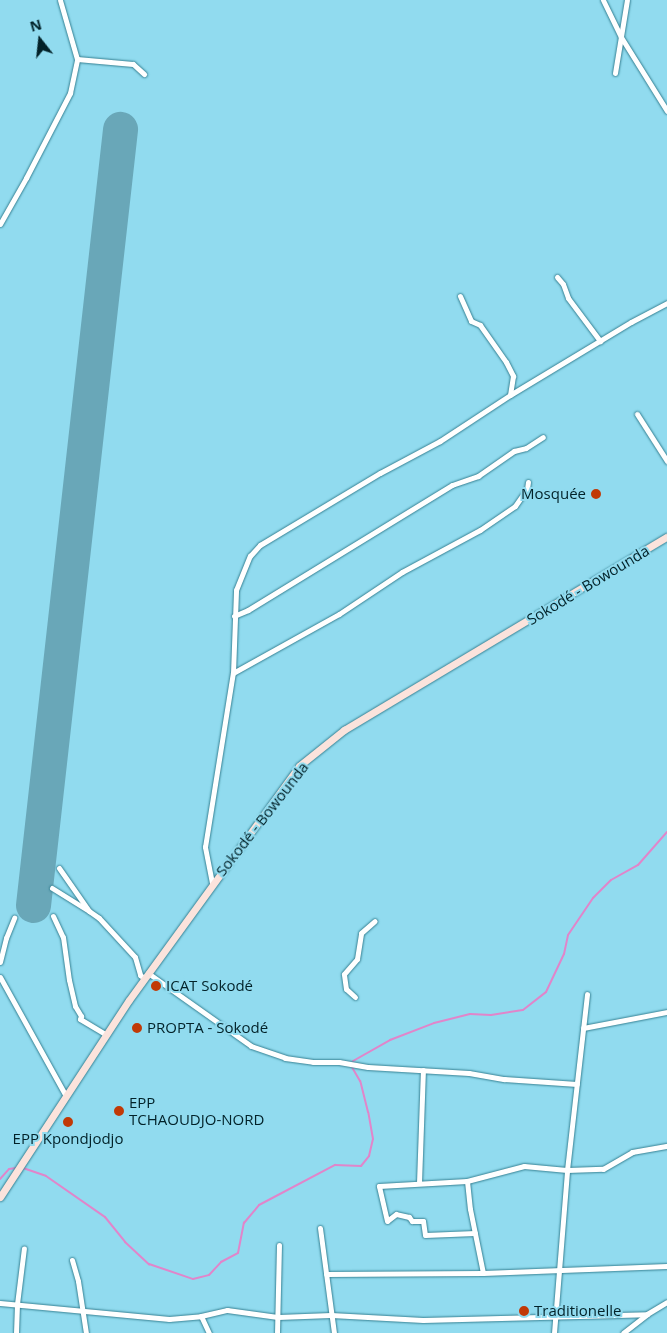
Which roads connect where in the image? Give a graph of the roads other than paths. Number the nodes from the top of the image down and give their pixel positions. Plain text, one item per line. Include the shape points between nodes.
1 (60, 0) edge
2 (603, 0) edge
3 (627, 0) edge
4 (621, 37) junction
5 (77, 59) junction
6 (615, 73) dead end
7 (144, 74) dead end
8 (667, 111) edge
9 (0, 224) edge
10 (557, 277) dead end
11 (460, 296) dead end
12 (667, 303) edge
13 (600, 341) junction
14 (510, 395) junction
15 (637, 414) dead end
16 (543, 437) dead end
17 (667, 462) edge
18 (528, 482) dead end
19 (667, 538) edge
20 (234, 616) junction
21 (233, 673) junction
22 (59, 868) dead end
23 (212, 883) junction
24 (52, 888) dead end
25 (89, 911) junction
26 (53, 916) dead end
27 (14, 918) dead end
28 (375, 921) dead end
29 (6, 938) junction
30 (0, 941) edge
31 (0, 962) edge
32 (146, 976) junction
33 (0, 977) edge
34 (587, 994) dead end
35 (355, 997) dead end
36 (667, 1012) edge
37 (583, 1028) junction
38 (107, 1035) junction
39 (423, 1070) junction
40 (577, 1084) junction
41 (66, 1096) junction
42 (667, 1146) edge
43 (567, 1170) junction
44 (467, 1181) junction
45 (419, 1183) junction
46 (0, 1197) edge
47 (320, 1228) dead end
48 (474, 1234) junction
49 (279, 1245) dead end
50 (24, 1248) dead end
51 (72, 1260) dead end
52 (667, 1266) edge
53 (559, 1269) junction
54 (483, 1273) junction
55 (326, 1274) junction
56 (667, 1302) edge
57 (0, 1303) edge
58 (17, 1304) junction
59 (82, 1311) junction
60 (647, 1314) junction
61 (331, 1315) junction
62 (201, 1316) junction
63 (278, 1317) junction
64 (555, 1317) junction
65 (16, 1333) edge
66 (86, 1333) edge
67 (209, 1333) edge
68 (277, 1333) edge
69 (334, 1333) edge
70 (554, 1333) edge
71 (623, 1333) edge

1 - 5 street
2 - 4 street
3 - 4 street
4 - 6 street
4 - 8 street
5 - 7 street via 133,64
5 - 9 street via 70,93
10 - 13 street via 568,298
11 - 14 street via 472,321 485,331 506,362 513,376
12 - 13 street
13 - 14 street
14 - 20 street via 440,441 380,473 260,546 250,556 236,590
15 - 17 street
16 - 20 street via 526,448 514,451 478,476 452,485
18 - 21 street via 515,506 480,530 402,572 339,614
19 - 23 main road, Sokodé - Bowounda via 344,730 299,766
20 - 21 street
21 - 23 street via 205,847
22 - 25 street
23 - 32 main road, Sokodé - Bowounda
24 - 25 street
25 - 32 street via 134,957 140,975
26 - 38 street via 63,937 69,980 80,1019
27 - 29 street
28 - 35 street via 361,933 357,958 344,974 346,989
29 - 30 street
29 - 31 street
32 - 38 main road, Sokodé - Bowounda
32 - 39 street via 251,1046 284,1058
33 - 41 street
34 - 37 street
36 - 37 street
37 - 40 street
38 - 41 main road, Sokodé - Bowounda
39 - 40 street
39 - 45 street
40 - 43 street
41 - 46 main road, Sokodé - Bowounda
42 - 43 street via 632,1152 603,1168
43 - 44 street via 524,1166
43 - 53 street
44 - 45 street
44 - 48 street
45 - 48 street via 379,1186 387,1220 396,1214 412,1221 423,1221 425,1235
47 - 55 street
48 - 54 street
49 - 63 street
50 - 58 street
51 - 59 street
52 - 53 street
53 - 54 street
53 - 64 street
54 - 55 street
55 - 61 street
56 - 60 street
57 - 58 street
58 - 59 street
58 - 65 street
59 - 62 street via 169,1319
59 - 66 street
60 - 64 street
60 - 71 street
61 - 63 street
61 - 64 street via 423,1320
61 - 69 street
62 - 63 street via 227,1310
62 - 67 street
63 - 68 street
64 - 70 street

